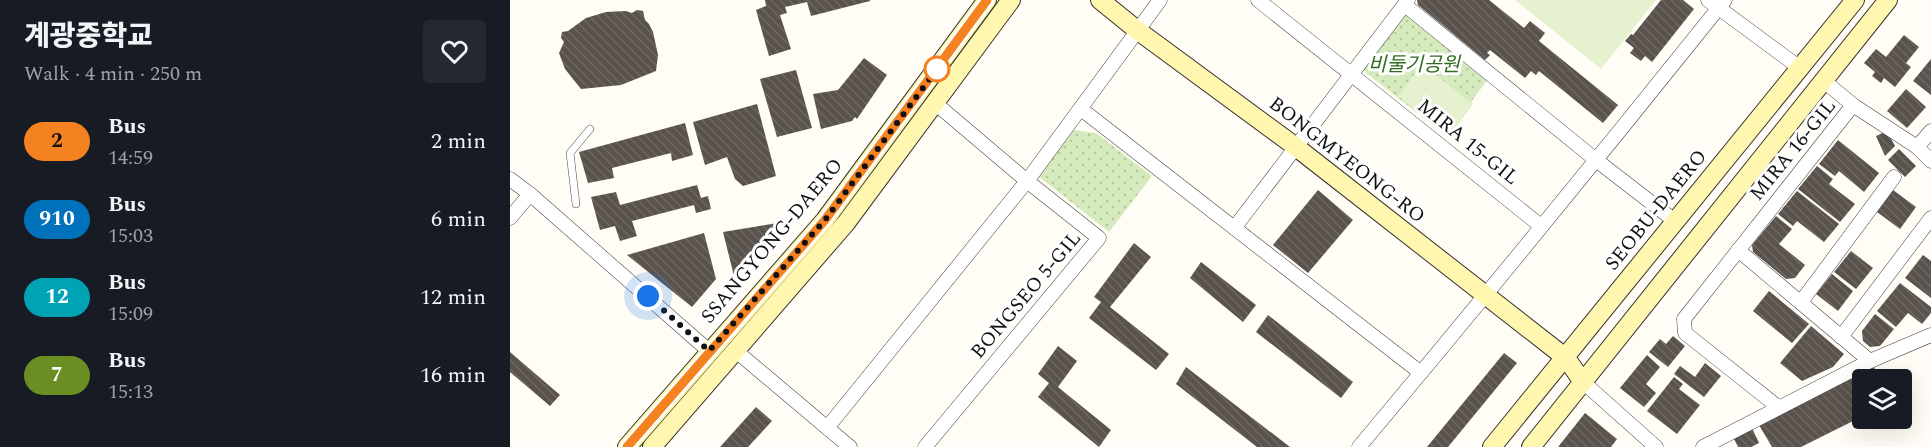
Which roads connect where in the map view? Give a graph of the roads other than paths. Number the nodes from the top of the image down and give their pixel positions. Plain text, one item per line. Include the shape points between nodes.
1 (987, 0) edge
2 (1011, 0) edge
3 (1100, 0) edge
4 (1160, 0) edge
5 (1258, 0) edge
6 (1855, 0) edge
7 (1888, 0) edge
8 (1406, 2) edge
9 (1717, 3) edge
10 (1137, 30) junction
11 (1800, 68) junction
12 (1352, 75) junction
13 (1824, 81) junction
14 (935, 103) junction
15 (1853, 105) junction
16 (1081, 109) junction
17 (590, 129) dead end
18 (1931, 131) edge
19 (1296, 147) junction
20 (1917, 147) junction
21 (1596, 160) junction
22 (1931, 161) edge
23 (1894, 177) dead end
24 (510, 179) edge
25 (1027, 181) junction
26 (530, 194) junction
27 (576, 204) dead end
28 (510, 218) edge
29 (1931, 218) edge
30 (1675, 221) junction
31 (1541, 226) junction
32 (1235, 227) junction
33 (1738, 250) junction
34 (1486, 297) junction
35 (1801, 302) junction
36 (732, 326) junction
37 (1931, 335) edge
38 (1841, 337) junction
39 (709, 351) junction
40 (736, 351) junction
41 (1566, 358) junction
42 (1870, 361) junction
43 (1421, 373) junction
44 (714, 376) junction
45 (1583, 382) junction
46 (1778, 407) junction
47 (827, 428) junction
48 (627, 447) edge
49 (652, 447) edge
50 (850, 447) edge
51 (924, 447) edge
52 (1359, 447) edge
53 (1492, 447) edge
54 (1531, 447) edge
55 (1656, 447) edge
56 (1703, 447) edge

1 - 36 main road, SSANGYONG-DAERO via 825,220
2 - 14 main road
3 - 10 main road, BONGMYEONG-RO
4 - 10 street
5 - 12 street, MIRA 15-GIL
6 - 11 main road, SEOBU-DAERO
7 - 13 main road
8 - 12 street
8 - 21 street
9 - 11 street
9 - 21 street
10 - 16 street
10 - 19 main road, BONGMYEONG-RO
11 - 30 main road, SEOBU-DAERO
12 - 19 street
12 - 31 street, MIRA 15-GIL
13 - 15 street
13 - 45 main road
14 - 25 street, BONGSEO 5-GIL
14 - 40 main road via 846,224
15 - 20 street, MIRA 16-GIL
15 - 33 street, MIRA 16-GIL
16 - 25 street
16 - 32 street
17 - 27 lane via 570,153
18 - 20 street
19 - 32 street
19 - 34 main road, BONGMYEONG-RO
20 - 22 street, MIRA 16-GIL
21 - 30 street
21 - 31 street
23 - 35 street
24 - 26 street
25 - 47 street
25 - 51 street, BONGSEO 5-GIL via 1099,238
26 - 28 street
26 - 39 street
29 - 38 street
30 - 41 main road, SEOBU-DAERO
31 - 34 street
32 - 43 street
33 - 35 street
33 - 46 street, MIRA 16-GIL via 1684,319 1685,333
34 - 41 main road, BONGMYEONG-RO
34 - 43 street
35 - 38 street
36 - 39 main road, SSANGYONG-DAERO
36 - 40 street
37 - 42 street
38 - 42 street
39 - 40 street
39 - 44 street
39 - 48 main road, SSANGYONG-DAERO
40 - 44 main road
40 - 47 street
41 - 45 main road, BONGMYEONG-RO
41 - 53 main road, SEOBU-DAERO
42 - 46 street
43 - 52 street
44 - 49 main road
45 - 54 main road
45 - 55 street
46 - 56 street
47 - 50 street

